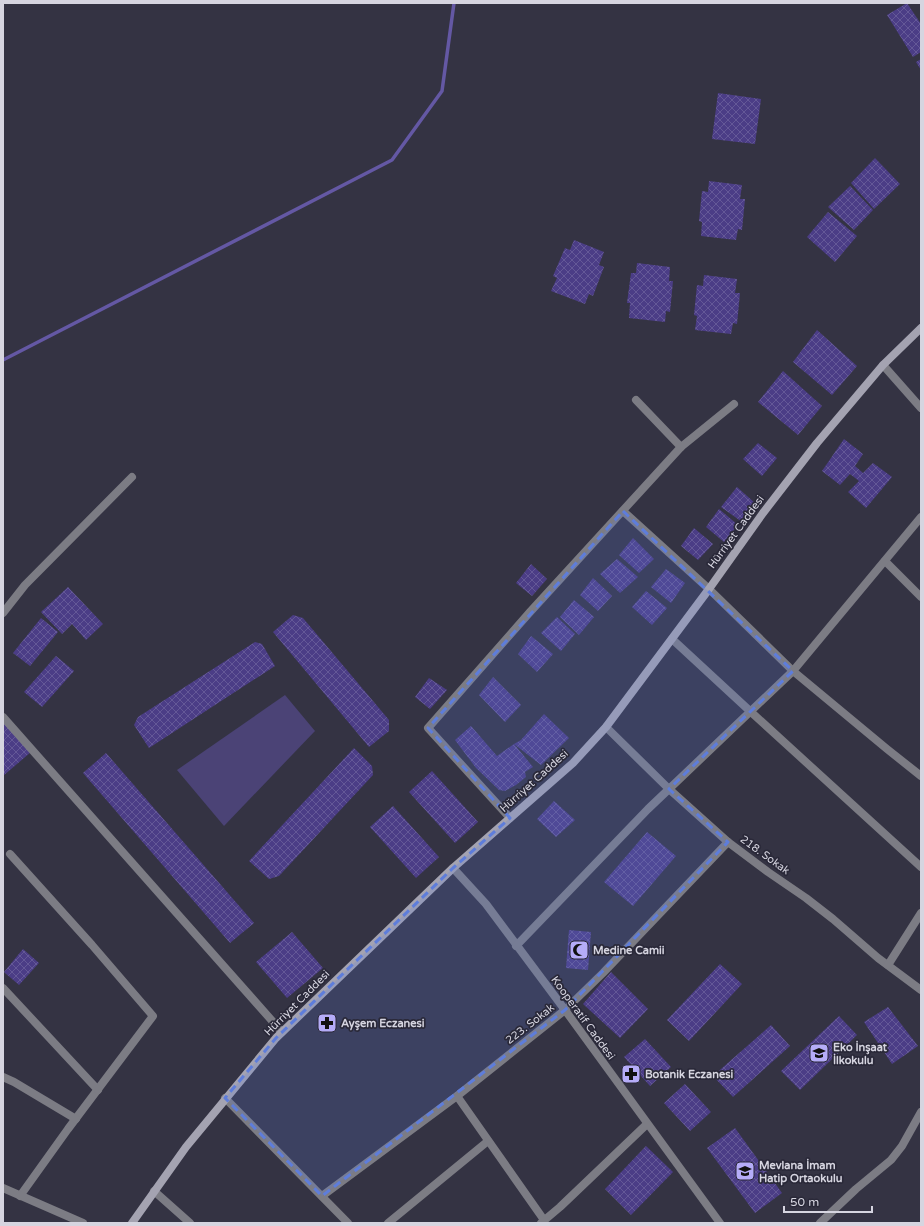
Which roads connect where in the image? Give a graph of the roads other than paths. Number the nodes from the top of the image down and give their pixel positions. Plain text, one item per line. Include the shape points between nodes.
1 (921, 328) edge
2 (883, 365) junction
3 (636, 400) dead end
4 (734, 404) dead end
5 (921, 408) edge
6 (681, 447) junction
7 (132, 477) dead end
8 (623, 511) junction
9 (921, 517) edge
10 (884, 561) junction
11 (709, 589) junction
12 (921, 598) edge
13 (3, 613) edge
14 (672, 638) junction
15 (793, 671) junction
16 (751, 712) junction
17 (3, 717) edge
18 (606, 727) junction
19 (921, 776) edge
20 (669, 789) junction
21 (510, 818) junction
22 (728, 842) junction
23 (10, 854) dead end
24 (921, 867) edge
25 (453, 868) junction
26 (921, 913) edge
27 (516, 946) junction
28 (888, 965) junction
29 (3, 988) edge
30 (921, 990) edge
31 (565, 1010) junction
32 (282, 1032) junction
33 (3, 1077) edge
34 (98, 1090) junction
35 (457, 1096) junction
36 (225, 1098) junction
37 (921, 1112) edge
38 (76, 1118) junction
39 (648, 1124) junction
40 (918, 1126) edge
41 (488, 1141) junction
42 (3, 1188) edge
43 (154, 1191) junction
44 (20, 1196) junction
45 (322, 1196) junction
46 (543, 1222) edge
47 (83, 1223) edge
48 (132, 1223) edge
49 (190, 1223) edge
50 (348, 1223) edge
51 (388, 1223) edge
52 (720, 1223) edge
53 (820, 1223) edge

1 - 2 street, Hürriyet Caddesi
2 - 5 street
2 - 11 street, Hürriyet Caddesi via 817,443
3 - 6 street
4 - 6 street
6 - 8 street
7 - 13 street via 25,585
8 - 11 street
8 - 21 street via 428,728
9 - 10 street
10 - 12 street
10 - 15 street
11 - 14 street, Hürriyet Caddesi
11 - 15 street
14 - 16 street
14 - 18 street, Hürriyet Caddesi
15 - 16 street
15 - 19 street
16 - 20 street
16 - 24 street
17 - 32 street
18 - 20 street, 218. Sokak
18 - 21 street, Hürriyet Caddesi via 573,763
20 - 22 street, 218. Sokak
20 - 27 street
21 - 25 street, Hürriyet Caddesi
22 - 28 street, 218. Sokak via 806,898
22 - 31 street, 223. Sokak
23 - 34 street via 153,1016
25 - 27 street, Kooperatif Caddesi via 486,904
25 - 32 street, Hürriyet Caddesi
26 - 28 street
27 - 31 street, Kooperatif Caddesi
28 - 30 street, 218. Sokak
29 - 34 street
31 - 35 street, 223. Sokak
31 - 39 street, Kooperatif Caddesi
32 - 36 street, Hürriyet Caddesi
33 - 38 street
34 - 38 street
35 - 41 street
35 - 45 street, 223. Sokak
36 - 43 street, Hürriyet Caddesi
36 - 45 street
37 - 40 street
38 - 44 street
39 - 46 street
39 - 52 street, Kooperatif Caddesi
40 - 53 street via 890,1160
41 - 46 street
41 - 51 street
42 - 44 street
43 - 48 street, Hürriyet Caddesi
43 - 49 street
44 - 47 street
45 - 50 street

